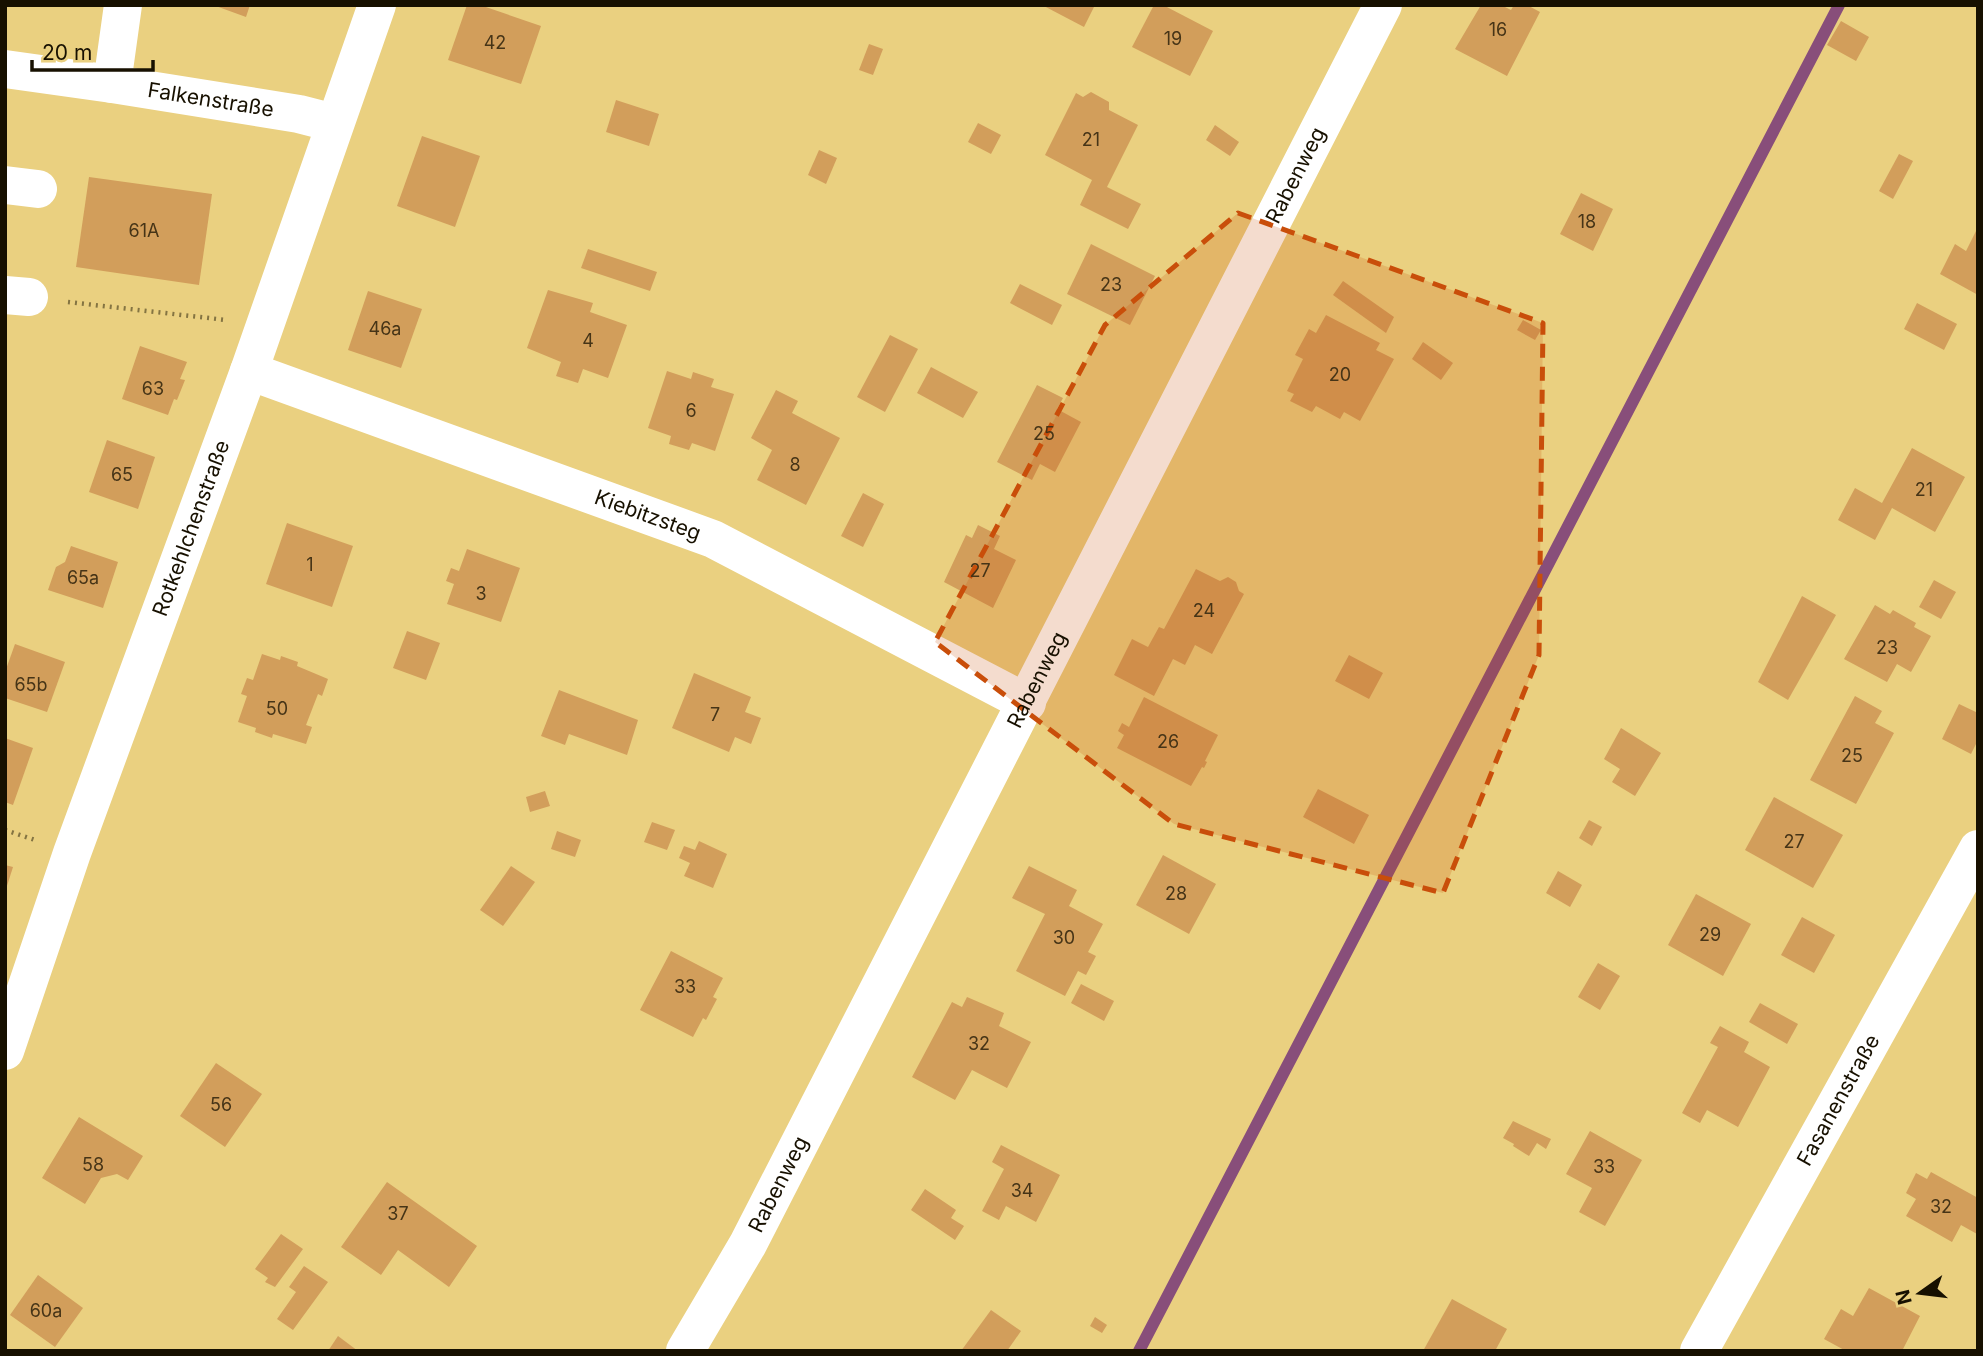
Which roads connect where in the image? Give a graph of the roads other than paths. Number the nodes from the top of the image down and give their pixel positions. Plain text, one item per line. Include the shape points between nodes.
1 (124, 5) edge
2 (377, 5) edge
3 (1384, 5) edge
4 (5, 69) edge
5 (112, 84) junction
6 (334, 123) junction
7 (249, 371) junction
8 (1027, 703) junction
9 (1978, 849) edge
10 (5, 1051) edge
11 (685, 1351) edge
12 (1699, 1351) edge

1 - 5 street
2 - 6 street, Rotkehlchenstraße
3 - 8 street, Rabenweg
4 - 5 street, Falkenstraße
5 - 6 street, Falkenstraße
6 - 7 street, Rotkehlchenstraße
7 - 8 street, Kiebitzsteg via 713,539
7 - 10 street, Rotkehlchenstraße via 72,853
8 - 11 street, Rabenweg via 754,1232
9 - 12 street, Fasanenstraße

